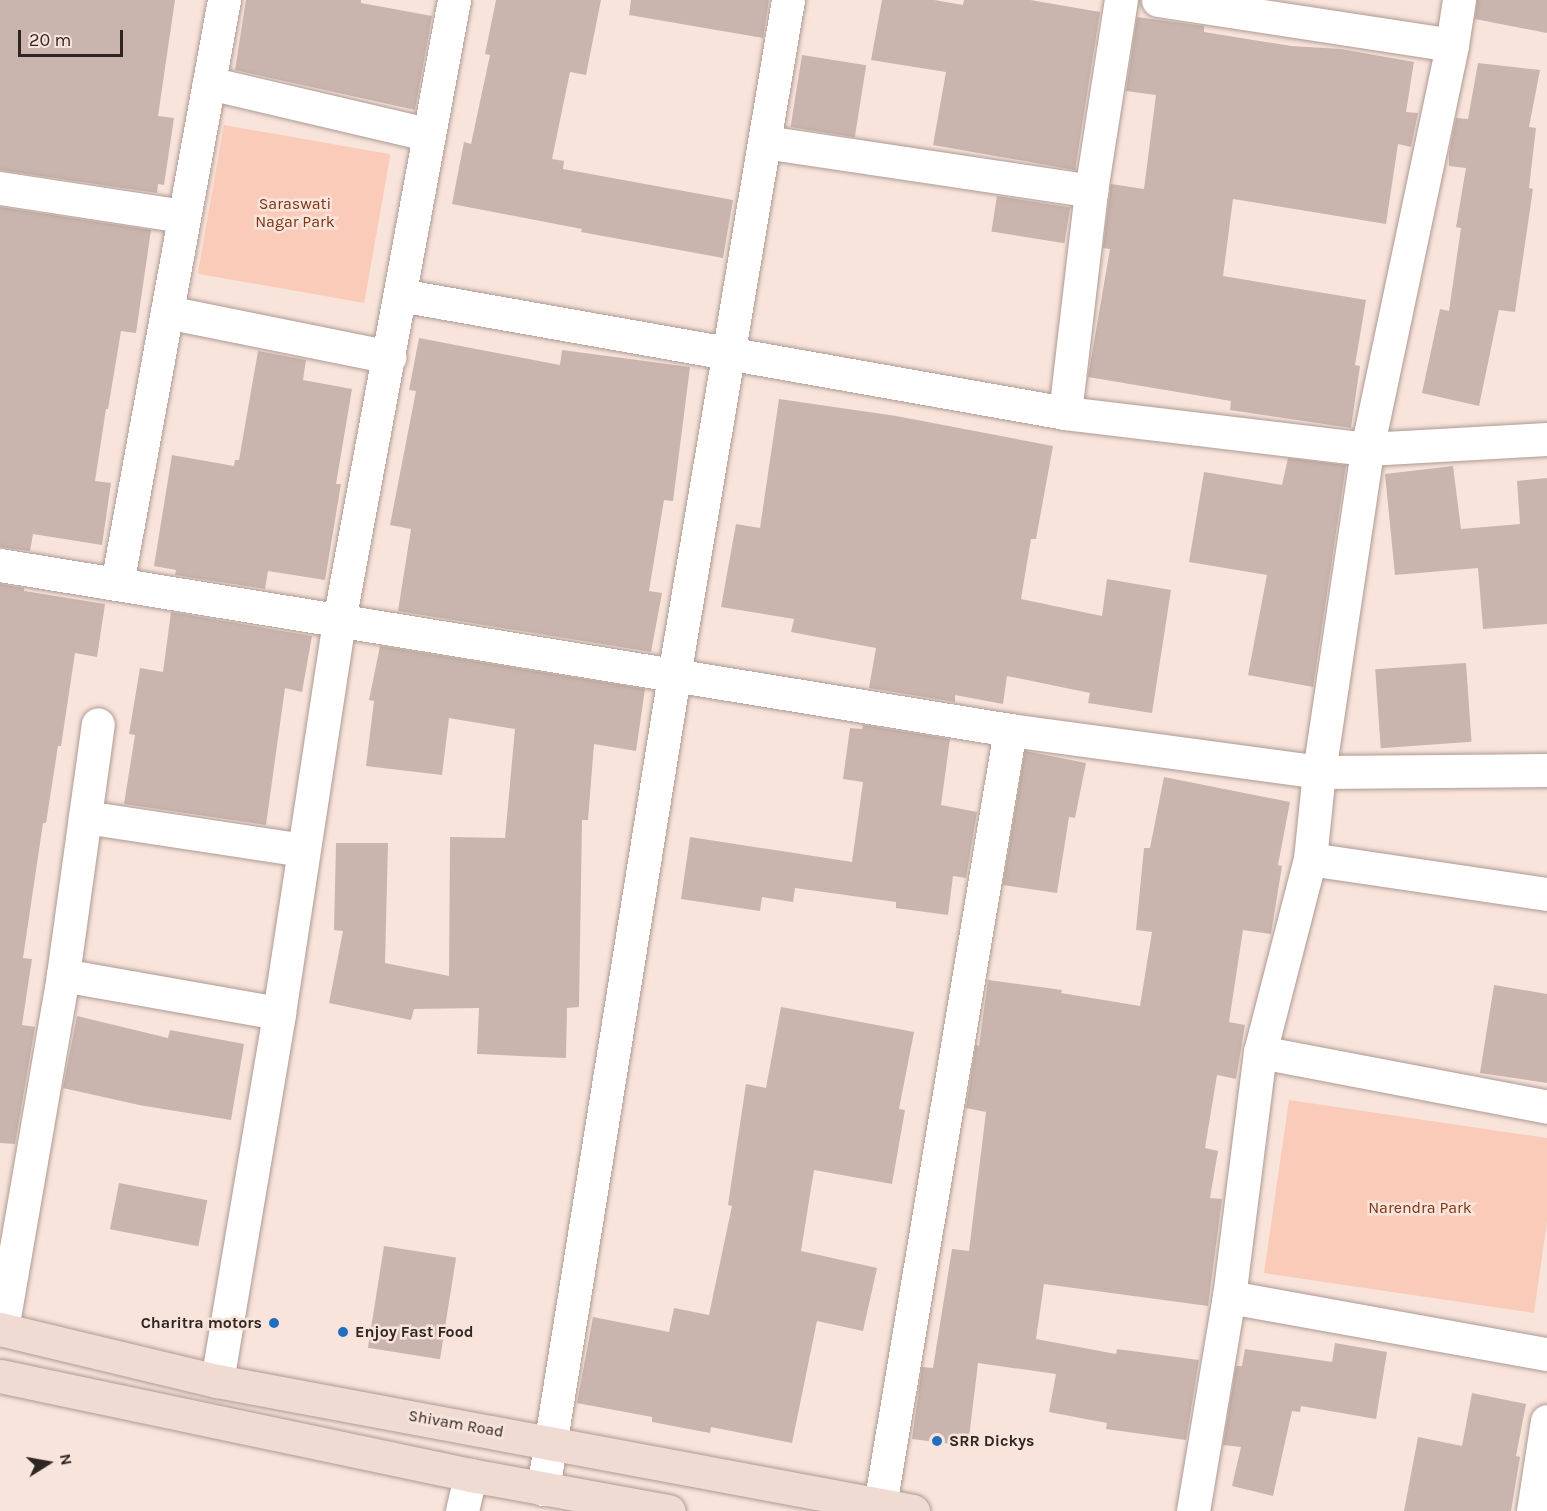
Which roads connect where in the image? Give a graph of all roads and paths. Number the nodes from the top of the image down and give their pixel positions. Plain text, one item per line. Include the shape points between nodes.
1 (224, 0) edge
2 (454, 0) edge
3 (788, 0) edge
4 (1121, 0) edge
5 (1158, 0) edge
6 (1459, 0) edge
7 (1452, 45) junction
8 (209, 82) junction
9 (428, 134) junction
10 (765, 141) junction
11 (0, 188) edge
12 (1091, 191) junction
13 (184, 216) junction
14 (400, 295) junction
15 (167, 312) junction
16 (729, 354) junction
17 (390, 357) junction
18 (1065, 413) junction
19 (1547, 438) edge
20 (1367, 449) junction
21 (0, 565) edge
22 (117, 584) junction
23 (339, 621) junction
24 (674, 676) junction
25 (98, 724) dead end
26 (1010, 730) junction
27 (1547, 770) edge
28 (1319, 772) junction
29 (85, 818) junction
30 (303, 850) junction
31 (1310, 859) junction
32 (1547, 894) edge
33 (63, 975) junction
34 (279, 1012) junction
35 (1260, 1052) junction
36 (1547, 1107) edge
37 (1229, 1297) junction
38 (1, 1329) edge
39 (1547, 1354) edge
40 (0, 1376) edge
41 (218, 1381) junction
42 (1547, 1421) edge
43 (552, 1442) junction
44 (470, 1475) junction
45 (543, 1489) junction
46 (880, 1505) junction
47 (462, 1511) edge
48 (669, 1511) edge
49 (913, 1511) edge
50 (1193, 1511) edge
51 (1533, 1511) edge

1 - 8 street
2 - 9 street
3 - 10 street
4 - 12 street
5 - 7 street
6 - 7 street
7 - 20 street
8 - 9 street
8 - 13 street
9 - 14 street
10 - 12 street
10 - 16 street
11 - 13 street
12 - 18 street
13 - 15 street
14 - 16 street
14 - 17 street
15 - 17 street
15 - 22 street
16 - 18 street
16 - 24 street
17 - 23 street
18 - 20 street
19 - 20 street
20 - 28 street
21 - 22 street
22 - 23 street
23 - 24 street
23 - 30 street
24 - 26 street
24 - 43 street
25 - 29 street
26 - 28 street
26 - 46 street
27 - 28 street
28 - 31 street
29 - 30 street
29 - 33 street
30 - 34 street
31 - 32 street
31 - 35 street
33 - 34 street
33 - 38 street
34 - 41 street
35 - 36 street
35 - 37 street
37 - 39 street
37 - 50 street
38 - 41 main road, Shivam Road
40 - 44 main road
41 - 43 main road, Shivam Road
42 - 51 street
43 - 45 street
43 - 46 main road, Shivam Road
44 - 45 main road
44 - 47 street
45 - 48 main road
46 - 49 main road, Shivam Road

